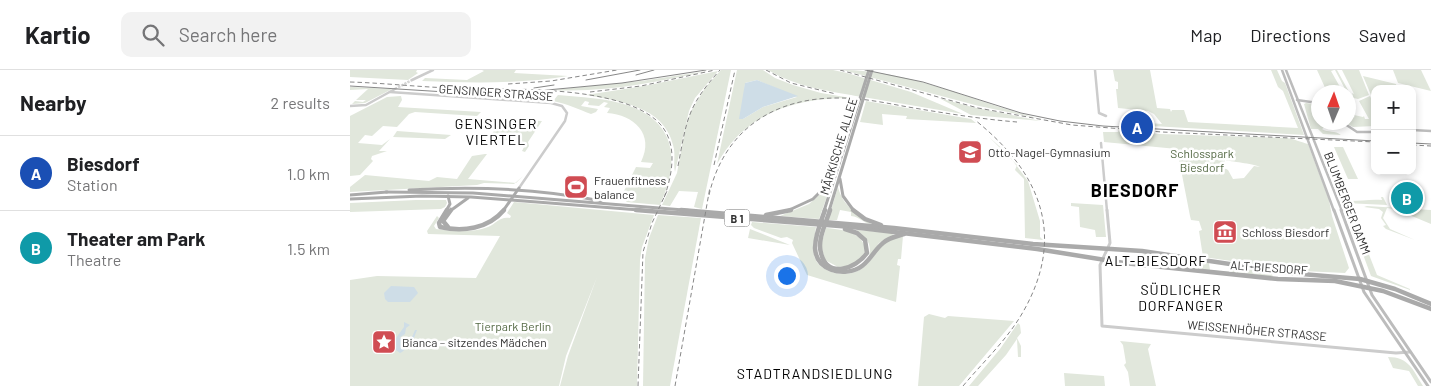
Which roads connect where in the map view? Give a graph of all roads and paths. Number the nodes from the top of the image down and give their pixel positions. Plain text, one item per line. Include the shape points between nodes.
1 (433, 70) edge
2 (871, 70) edge
3 (1096, 70) edge
4 (1284, 70) edge
5 (412, 80) tunnel mouth
6 (395, 89) tunnel mouth
7 (390, 92) junction
8 (1296, 100) junction
9 (1311, 102) edge
10 (860, 104) joint
11 (350, 106) edge
12 (1106, 116) dead end
13 (854, 123) junction
14 (1351, 130) edge
15 (1416, 131) edge
16 (1371, 132) edge
17 (1431, 132) edge
18 (1311, 141) junction
19 (1101, 143) dead end
20 (842, 169) junction
21 (837, 171) junction
22 (519, 188) junction
23 (386, 192) junction
24 (350, 195) edge
25 (448, 196) junction
26 (471, 197) junction
27 (350, 199) edge
28 (610, 204) junction
29 (1337, 213) junction
30 (756, 216) junction
31 (824, 219) junction
32 (1347, 225) junction
33 (833, 226) junction
34 (450, 228) junction
35 (894, 228) junction
36 (821, 229) junction
37 (913, 234) junction
38 (1109, 249) junction
39 (1101, 260) junction
40 (1360, 279) junction
41 (1367, 281) junction
42 (1362, 285) junction
43 (1369, 287) junction
44 (1431, 304) edge
45 (1431, 309) edge
46 (1410, 352) junction
47 (1405, 353) junction
48 (1431, 382) edge
49 (1428, 386) edge

1 - 5 street
2 - 10 main road, MÄRKISCHE ALLEE
3 - 12 street via 1099,113
4 - 8 main road, BLUMBERGER DAMM
6 - 7 street
7 - 11 street via 361,106
7 - 22 street, GENSINGER STRASSE via 562,106 567,113 565,121
8 - 9 main road
8 - 18 main road, BLUMBERGER DAMM
10 - 13 main road, MÄRKISCHE ALLEE
13 - 20 main road, MÄRKISCHE ALLEE
13 - 21 main road, MÄRKISCHE ALLEE
14 - 16 main road
15 - 17 main road
18 - 29 main road, BLUMBERGER DAMM
18 - 32 main road, BLUMBERGER DAMM
19 - 38 street
20 - 31 main road, MÄRKISCHE ALLEE
20 - 35 main road via 840,190 847,204 870,221
21 - 30 main road via 822,192 807,203 788,212
21 - 31 main road, MÄRKISCHE ALLEE
22 - 23 main road via 444,187
22 - 28 main road
22 - 34 main road via 494,222 481,227
23 - 24 main road, B 1
23 - 28 main road, B 1 via 473,193
25 - 26 main road, B 1
25 - 27 main road, B 1
25 - 34 main road via 450,204 438,225
26 - 33 main road, B 1
26 - 34 main road via 454,206 443,223
28 - 30 main road, B 1
29 - 32 main road
29 - 40 main road, BLUMBERGER DAMM
30 - 31 main road, B 1
31 - 35 main road, ALT-BIESDORF / B 1
31 - 36 main road, MÄRKISCHE ALLEE
32 - 41 main road, BLUMBERGER DAMM
33 - 36 main road via 854,231 866,240 867,253 859,264 839,269 824,261 819,247
33 - 37 main road, ALT-BIESDORF / B 1
35 - 38 main road, ALT-BIESDORF / B 1
36 - 37 main road via 815,247 817,257 827,269 839,272 861,267 890,237
37 - 39 main road, ALT-BIESDORF / B 1
38 - 39 street
38 - 40 main road, ALT-BIESDORF / B 1
39 - 42 main road, ALT-BIESDORF / B 1
39 - 47 street, WEISSENHÖHER STRASSE via 1102,326
40 - 41 main road, ALT-BIESDORF / B 1
40 - 42 main road, BLUMBERGER DAMM
41 - 43 main road, BLUMBERGER DAMM
41 - 44 main road, ALT-BIESDORF / B 1
42 - 43 main road, ALT-BIESDORF / B 1
42 - 47 main road, BLUMBERGER DAMM
43 - 45 main road, ALT-BIESDORF / B 1
43 - 46 main road, BLUMBERGER DAMM via 1376,303
46 - 47 street, WEISSENHÖHER STRASSE
46 - 48 main road, BLUMBERGER DAMM
47 - 49 main road, BLUMBERGER DAMM

